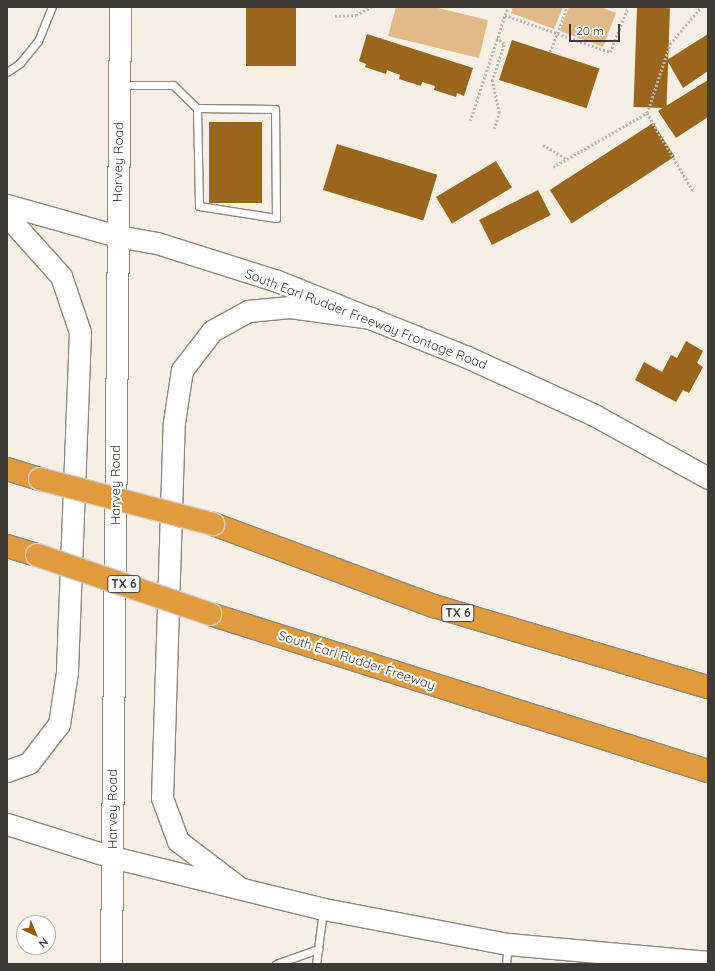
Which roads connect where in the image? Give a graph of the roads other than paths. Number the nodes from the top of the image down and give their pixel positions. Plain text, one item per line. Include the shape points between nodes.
1 (52, 7) edge
2 (120, 7) edge
3 (7, 72) edge
4 (119, 85) junction
5 (197, 108) junction
6 (7, 205) edge
7 (7, 216) edge
8 (116, 236) junction
9 (371, 318) junction
10 (7, 469) edge
11 (708, 478) edge
12 (7, 546) edge
13 (708, 687) edge
14 (584, 732) junction
15 (708, 771) edge
16 (7, 772) edge
17 (708, 782) edge
18 (7, 824) edge
19 (112, 857) junction
20 (240, 888) junction
21 (324, 909) junction
22 (508, 944) junction
23 (318, 949) junction
24 (708, 962) edge
25 (111, 964) edge
26 (276, 964) edge
27 (316, 964) edge
28 (506, 964) edge

1 - 3 lane via 38,40 20,63
2 - 4 main road, Harvey Road
4 - 5 lane via 173,85
4 - 8 main road, Harvey Road
5 - 5 lane via 199,206 276,218 275,109
6 - 8 main road, South Earl Rudder Freeway Frontage Road
7 - 16 main road via 61,276 80,332 67,672 59,724 29,763
8 - 9 main road, South Earl Rudder Freeway Frontage Road via 158,243 277,281
8 - 19 main road, Harvey Road
9 - 11 main road, South Earl Rudder Freeway Frontage Road via 467,357 594,415
9 - 20 main road via 290,307 248,311 212,331 182,370 174,422 162,798 178,841
10 - 13 highway, TX 6, bridge via 213,524 434,606
12 - 14 highway, South Earl Rudder Freeway / TX 6, bridge via 210,614
14 - 15 highway, South Earl Rudder Freeway / TX 6
14 - 17 highway
18 - 19 main road
19 - 20 main road
19 - 25 main road, Harvey Road
20 - 21 main road
21 - 22 main road
21 - 23 lane
22 - 24 main road
22 - 28 lane
23 - 26 lane
23 - 27 lane

